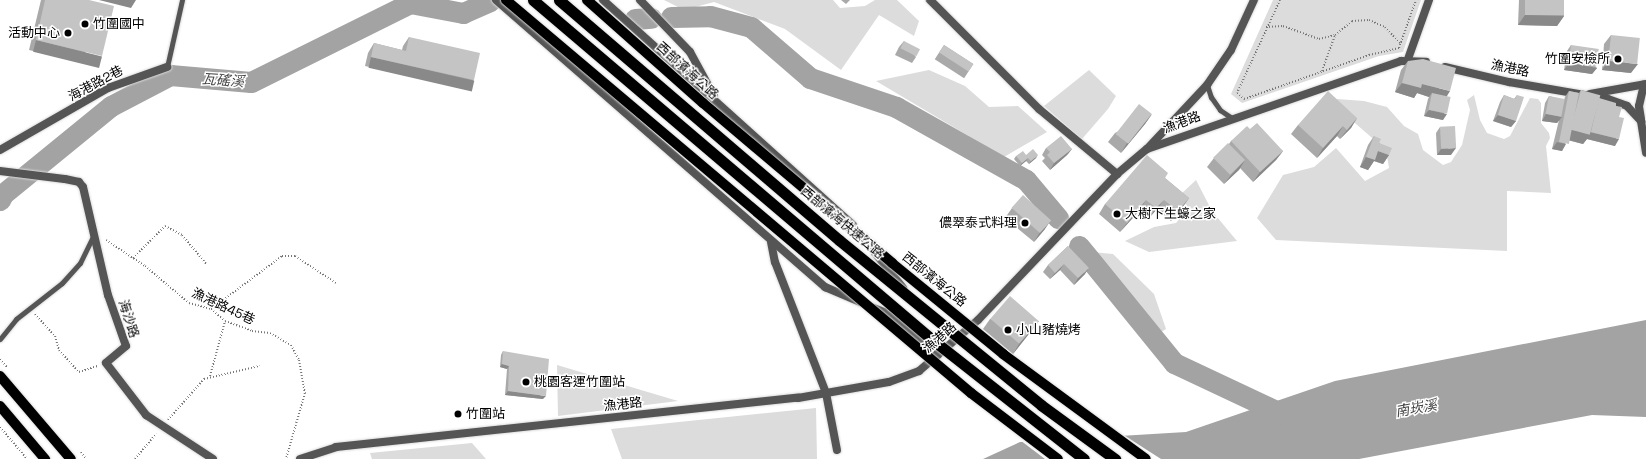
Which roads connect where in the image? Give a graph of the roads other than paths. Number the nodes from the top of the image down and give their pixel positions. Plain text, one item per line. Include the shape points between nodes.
1 (182, 0) edge
2 (496, 0) edge
3 (506, 0) edge
4 (533, 0) edge
5 (559, 0) edge
6 (587, 0) edge
7 (603, 0) edge
8 (640, 0) edge
9 (930, 0) edge
10 (1254, 0) edge
11 (1429, 0) edge
12 (1408, 59) junction
13 (167, 67) joint
14 (1645, 84) edge
15 (1207, 85) junction
16 (1582, 95) junction
17 (718, 102) junction
18 (1232, 118) junction
19 (1641, 121) junction
20 (1147, 149) junction
21 (0, 150) edge
22 (1646, 153) edge
23 (0, 171) edge
24 (1116, 174) junction
25 (94, 233) junction
26 (771, 242) junction
27 (962, 335) junction
28 (0, 339) edge
29 (938, 355) junction
30 (0, 376) edge
31 (826, 393) junction
32 (0, 406) edge
33 (837, 450) dead end
34 (45, 459) edge
35 (71, 459) edge
36 (213, 459) edge
37 (300, 459) edge
38 (1058, 459) edge
39 (1084, 459) edge
40 (1115, 459) edge
41 (1146, 459) edge

1 - 13 lane, 海港路2巷
2 - 26 street
3 - 38 main road, bridge via 971,393
4 - 39 highway, bridge via 929,337
5 - 40 highway, 西部濱海快速公路, bridge via 839,240 1041,405
6 - 41 main road, 西部濱海公路, bridge via 703,103 892,263 1003,354
7 - 17 street
8 - 17 street via 690,52
9 - 24 street via 1039,109
10 - 15 street via 1231,50
11 - 12 street
12 - 16 street, 漁港路
12 - 18 street, 漁港路
13 - 21 street, 海港路2巷 via 108,88
14 - 16 street, 漁港路
14 - 19 street via 1639,106
15 - 18 lane via 1220,110
15 - 20 street
16 - 19 street, 漁港路 via 1608,99 1628,106
17 - 27 street via 850,221 902,286
18 - 20 street, 漁港路
19 - 22 street
20 - 24 street, 漁港路
23 - 25 street, 海沙路 via 78,182 83,187
24 - 27 street, 漁港路
25 - 28 lane via 80,263 62,283 16,319
25 - 36 street, 海沙路 via 108,295 126,346 106,363 146,415
26 - 29 street via 825,287 884,312
26 - 31 street via 775,262
27 - 29 street, 漁港路
29 - 31 street, 漁港路 via 919,371 888,382
30 - 35 main road
31 - 33 street
31 - 37 street, 漁港路 via 336,447
32 - 34 main road

